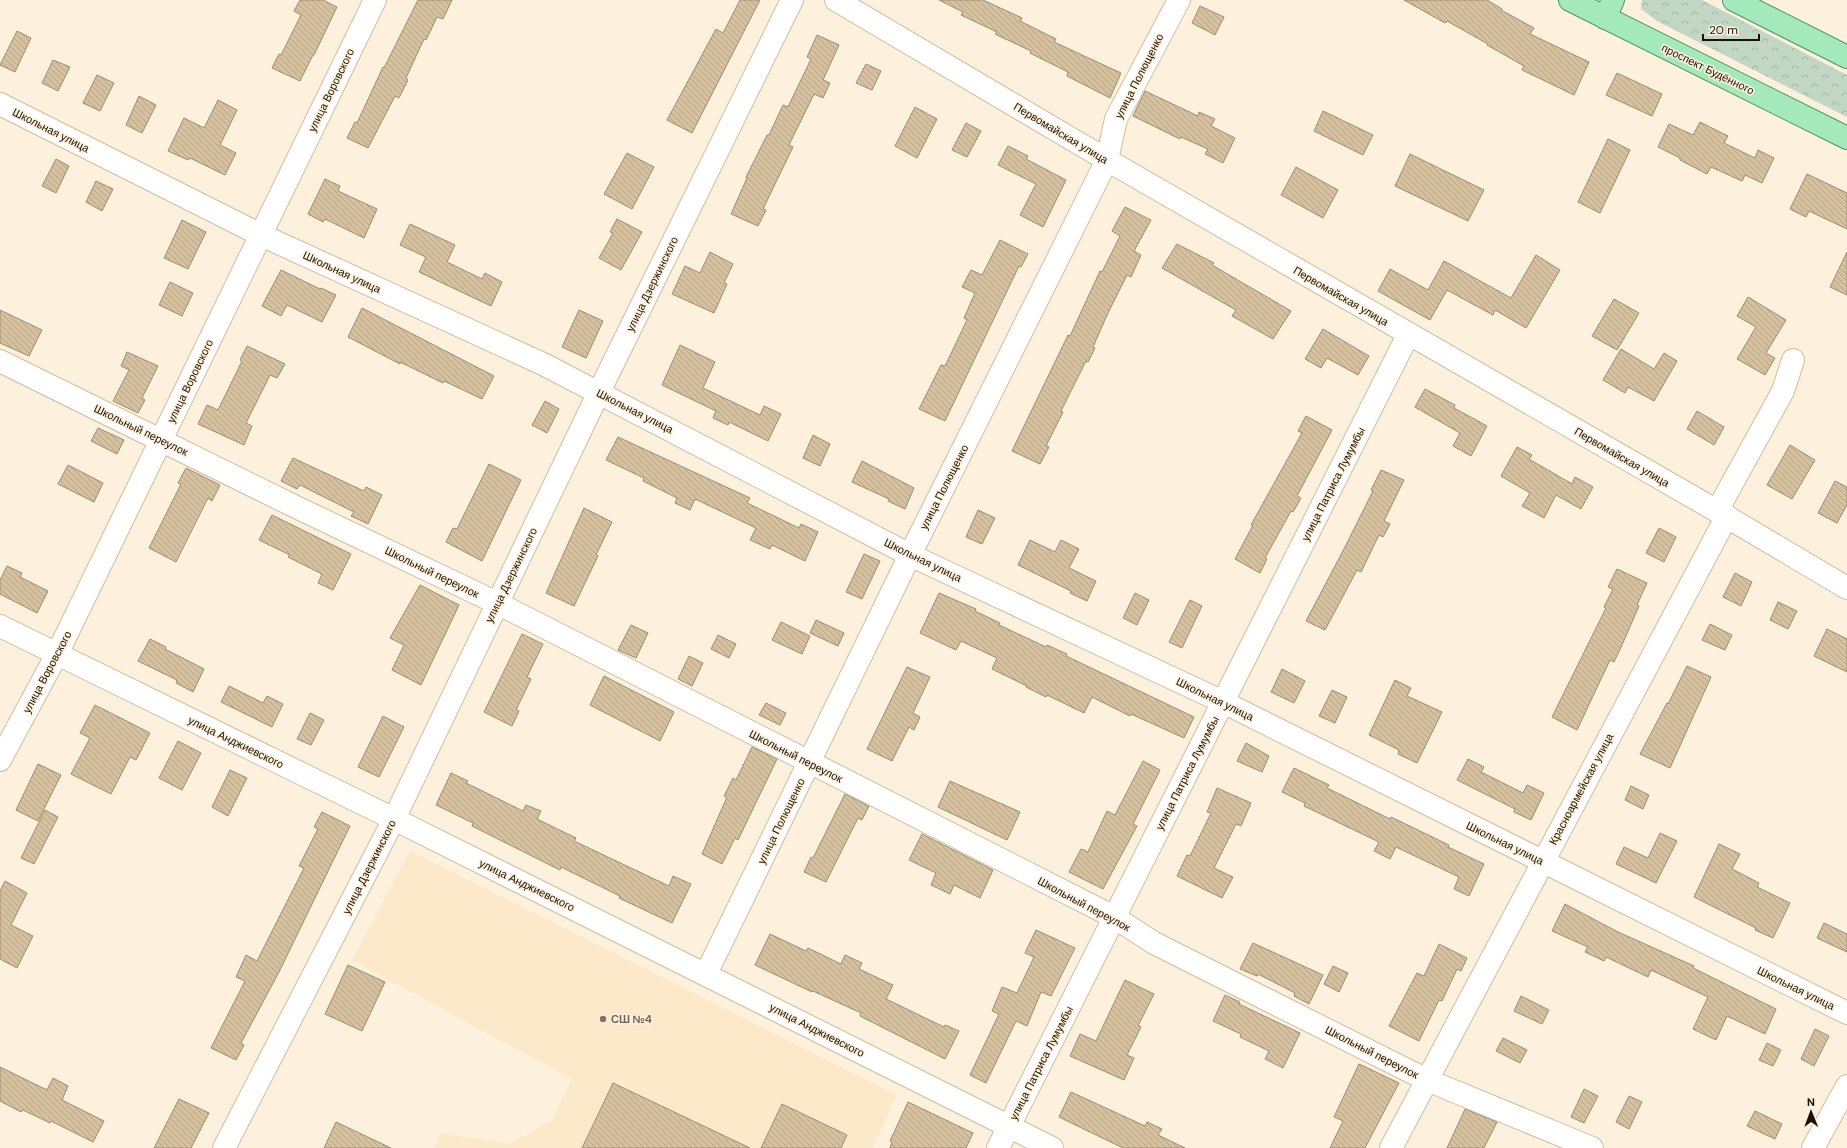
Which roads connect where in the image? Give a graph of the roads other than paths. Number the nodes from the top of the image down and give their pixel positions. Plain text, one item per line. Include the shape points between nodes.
1 (375, 0) edge
2 (792, 0) edge
3 (836, 0) edge
4 (1179, 0) edge
5 (1570, 0) edge
6 (1734, 0) edge
7 (1609, 9) edge
8 (1847, 57) edge
9 (0, 104) edge
10 (1847, 138) edge
11 (1107, 160) junction
12 (261, 234) junction
13 (1408, 334) junction
14 (1793, 360) dead end
15 (0, 361) edge
16 (599, 392) junction
17 (161, 440) junction
18 (1722, 513) junction
19 (910, 555) junction
20 (1847, 588) edge
21 (497, 604) junction
22 (0, 626) edge
23 (57, 654) junction
24 (1223, 702) junction
25 (0, 760) edge
26 (809, 763) junction
27 (394, 819) junction
28 (1542, 862) junction
29 (1114, 917) junction
30 (706, 974) junction
31 (1847, 1013) edge
32 (1427, 1080) junction
33 (1847, 1086) edge
34 (1009, 1126) junction
35 (224, 1148) edge
36 (998, 1148) edge
37 (1052, 1148) edge
38 (1391, 1148) edge
39 (1592, 1148) edge
40 (1814, 1148) edge

1 - 12 street, улица Воровского
2 - 16 street, улица Дзержинского
3 - 11 street, Первомайская улица
4 - 11 street, улица Полющенко via 1116,118
5 - 7 main road, проспект Будённого
6 - 8 main road
7 - 10 main road, проспект Будённого
9 - 12 street, Школьная улица
11 - 13 street, Первомайская улица
11 - 19 street, улица Полющенко
12 - 16 street, Школьная улица
12 - 17 street, улица Воровского
13 - 18 street, Первомайская улица
13 - 24 street, улица Патриса Лумумбы
14 - 18 street, Красноармейская улица via 1783,391
15 - 17 street, Школьный переулок
16 - 19 street, Школьная улица
16 - 21 street, улица Дзержинского
17 - 21 street, Школьный переулок
17 - 23 street, улица Воровского
18 - 20 street, Первомайская улица
18 - 28 street, Красноармейская улица
19 - 24 street, Школьная улица
19 - 26 street, улица Полющенко
21 - 26 street, Школьный переулок
21 - 27 street, улица Дзержинского
22 - 23 street, улица Анджиевского
23 - 25 street, улица Воровского
23 - 27 street, улица Анджиевского
24 - 28 street, Школьная улица
24 - 29 street, улица Патриса Лумумбы
26 - 29 street, Школьный переулок
26 - 30 street, улица Полющенко
27 - 30 street, улица Анджиевского
27 - 35 street, улица Дзержинского
28 - 31 street, Школьная улица
28 - 32 street, Красноармейская улица
29 - 32 street, Школьный переулок via 1154,943
29 - 34 street, улица Патриса Лумумбы
30 - 34 street, улица Анджиевского
32 - 38 street, Красноармейская улица
32 - 39 street, Школьный переулок
33 - 40 street
34 - 36 street, улица Патриса Лумумбы
34 - 37 street, улица Анджиевского

